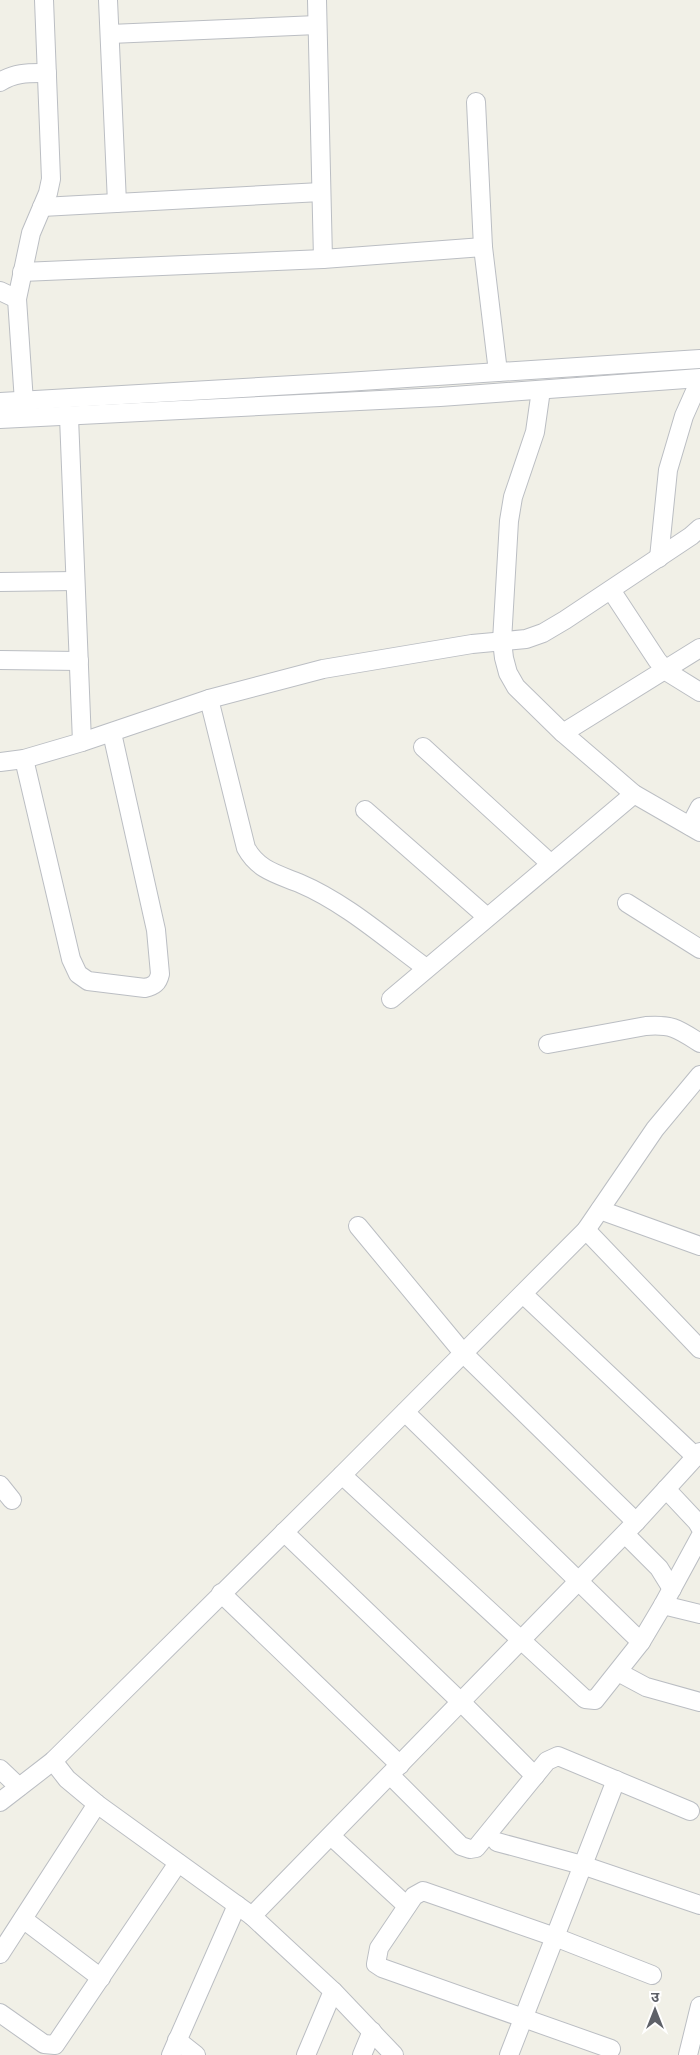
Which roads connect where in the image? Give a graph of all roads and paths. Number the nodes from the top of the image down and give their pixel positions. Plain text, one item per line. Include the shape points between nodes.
1 (44, 0) edge
2 (108, 0) edge
3 (317, 0) edge
4 (317, 25) junction
5 (110, 34) junction
6 (47, 73) junction
7 (0, 82) edge
8 (476, 102) dead end
9 (321, 192) junction
10 (117, 203) junction
11 (42, 207) junction
12 (483, 247) junction
13 (323, 259) junction
14 (22, 272) junction
15 (0, 292) edge
16 (17, 299) junction
17 (700, 359) edge
18 (498, 372) junction
19 (700, 379) edge
20 (541, 390) junction
21 (0, 402) edge
22 (24, 402) junction
23 (69, 416) junction
24 (0, 419) edge
25 (700, 528) edge
26 (659, 558) junction
27 (75, 581) junction
28 (0, 582) edge
29 (611, 590) junction
30 (502, 641) junction
31 (700, 648) edge
32 (0, 660) edge
33 (79, 661) junction
34 (666, 671) junction
35 (700, 692) edge
36 (209, 699) junction
37 (112, 733) junction
38 (563, 733) junction
39 (82, 742) junction
40 (423, 747) dead end
41 (24, 759) junction
42 (0, 762) edge
43 (634, 794) junction
44 (700, 807) edge
45 (365, 810) dead end
46 (695, 829) edge
47 (551, 864) junction
48 (627, 903) dead end
49 (487, 917) junction
50 (700, 948) edge
51 (426, 968) junction
52 (391, 999) dead end
53 (700, 1043) edge
54 (548, 1044) dead end
55 (700, 1075) edge
56 (600, 1210) junction
57 (358, 1226) dead end
58 (586, 1230) junction
59 (700, 1246) edge
60 (523, 1294) junction
61 (697, 1344) edge
62 (464, 1354) junction
63 (405, 1412) junction
64 (698, 1454) edge
65 (342, 1475) junction
66 (0, 1485) edge
67 (666, 1489) junction
68 (12, 1500) dead end
69 (700, 1527) edge
70 (631, 1528) junction
71 (284, 1532) junction
72 (700, 1537) edge
73 (578, 1582) junction
74 (672, 1589) junction
75 (221, 1594) junction
76 (663, 1606) junction
77 (700, 1614) edge
78 (522, 1640) junction
79 (640, 1642) junction
80 (618, 1672) junction
81 (700, 1702) edge
82 (462, 1703) junction
83 (53, 1761) junction
84 (0, 1769) edge
85 (395, 1770) junction
86 (535, 1776) junction
87 (616, 1780) junction
88 (20, 1787) junction
89 (0, 1802) edge
90 (96, 1804) junction
91 (690, 1811) dead end
92 (331, 1836) junction
93 (497, 1842) dead end
94 (178, 1863) junction
95 (582, 1865) junction
96 (700, 1904) edge
97 (237, 1905) junction
98 (407, 1906) junction
99 (252, 1916) junction
100 (23, 1919) junction
101 (554, 1938) junction
102 (0, 1954) edge
103 (652, 1975) dead end
104 (101, 1978) junction
105 (333, 1991) junction
106 (700, 2006) edge
107 (0, 2014) edge
108 (524, 2018) junction
109 (372, 2031) junction
110 (174, 2048) edge
111 (612, 2048) dead end
112 (196, 2055) edge
113 (306, 2055) edge
114 (362, 2055) edge
115 (394, 2055) edge
116 (509, 2055) edge
117 (688, 2055) edge

1 - 6 street
2 - 5 street
3 - 4 street
4 - 5 street
4 - 9 street
5 - 10 street
6 - 7 street via 21,73
6 - 11 street via 51,179
8 - 12 street
9 - 10 street
9 - 13 street
10 - 11 street
11 - 14 street via 31,233
12 - 13 street
12 - 18 street
13 - 14 street
14 - 16 street
15 - 16 street
16 - 22 street
17 - 18 street
18 - 22 street
19 - 20 street
19 - 26 street via 684,416 668,470
20 - 23 street
20 - 30 street via 535,432 510,513
21 - 22 street
23 - 24 street
23 - 27 street
25 - 26 street
26 - 29 street
27 - 28 street
27 - 33 street
29 - 30 street via 543,633
29 - 34 street
30 - 36 street via 323,669
30 - 38 street via 508,673 516,687
31 - 34 street
32 - 33 street
33 - 39 street
34 - 35 street
34 - 38 street
36 - 37 street
36 - 51 street via 246,848 253,860 336,901
37 - 39 street
37 - 41 street via 156,930 160,974 153,986 145,988 88,981 78,974 71,959
38 - 43 street
39 - 41 street
40 - 47 street
41 - 42 street
43 - 46 street
43 - 47 street
44 - 46 street
45 - 49 street
47 - 49 street
48 - 50 street
49 - 51 street
51 - 52 street
53 - 54 street via 675,1028 662,1025
55 - 56 street via 655,1129
56 - 58 street
56 - 59 street
57 - 62 street
58 - 60 street
58 - 61 street
60 - 62 street
60 - 64 street
62 - 63 street
62 - 70 street
63 - 65 street
63 - 73 street
64 - 67 street
65 - 71 street
65 - 78 street
66 - 68 street
67 - 69 street
67 - 70 street
70 - 73 street
70 - 74 street
71 - 75 street
71 - 82 street
72 - 74 street
73 - 78 street
73 - 79 street
74 - 76 street
75 - 83 street
75 - 85 street
76 - 77 street
76 - 79 street
78 - 80 street via 584,1699 595,1700
78 - 82 street
79 - 80 street
80 - 81 street via 646,1687
82 - 85 street
82 - 86 street
83 - 88 street
83 - 90 street
84 - 88 street
85 - 86 street via 462,1846 470,1849 476,1848
85 - 92 street
86 - 87 street via 548,1761 558,1756
87 - 91 street
87 - 95 street
88 - 89 street
90 - 94 street
90 - 100 street
92 - 98 street
92 - 99 street
93 - 95 street
94 - 97 street
94 - 104 street
95 - 96 street
95 - 101 street
97 - 99 street
97 - 110 street
98 - 101 street via 414,1896 423,1891
98 - 108 street via 379,1948 376,1964
99 - 105 street
100 - 102 street
100 - 104 street
101 - 103 street
101 - 108 street
104 - 107 street via 55,2045 44,2044
105 - 109 street
105 - 113 street
106 - 117 street
108 - 111 street
108 - 116 street
109 - 114 street
109 - 115 street
110 - 112 street

